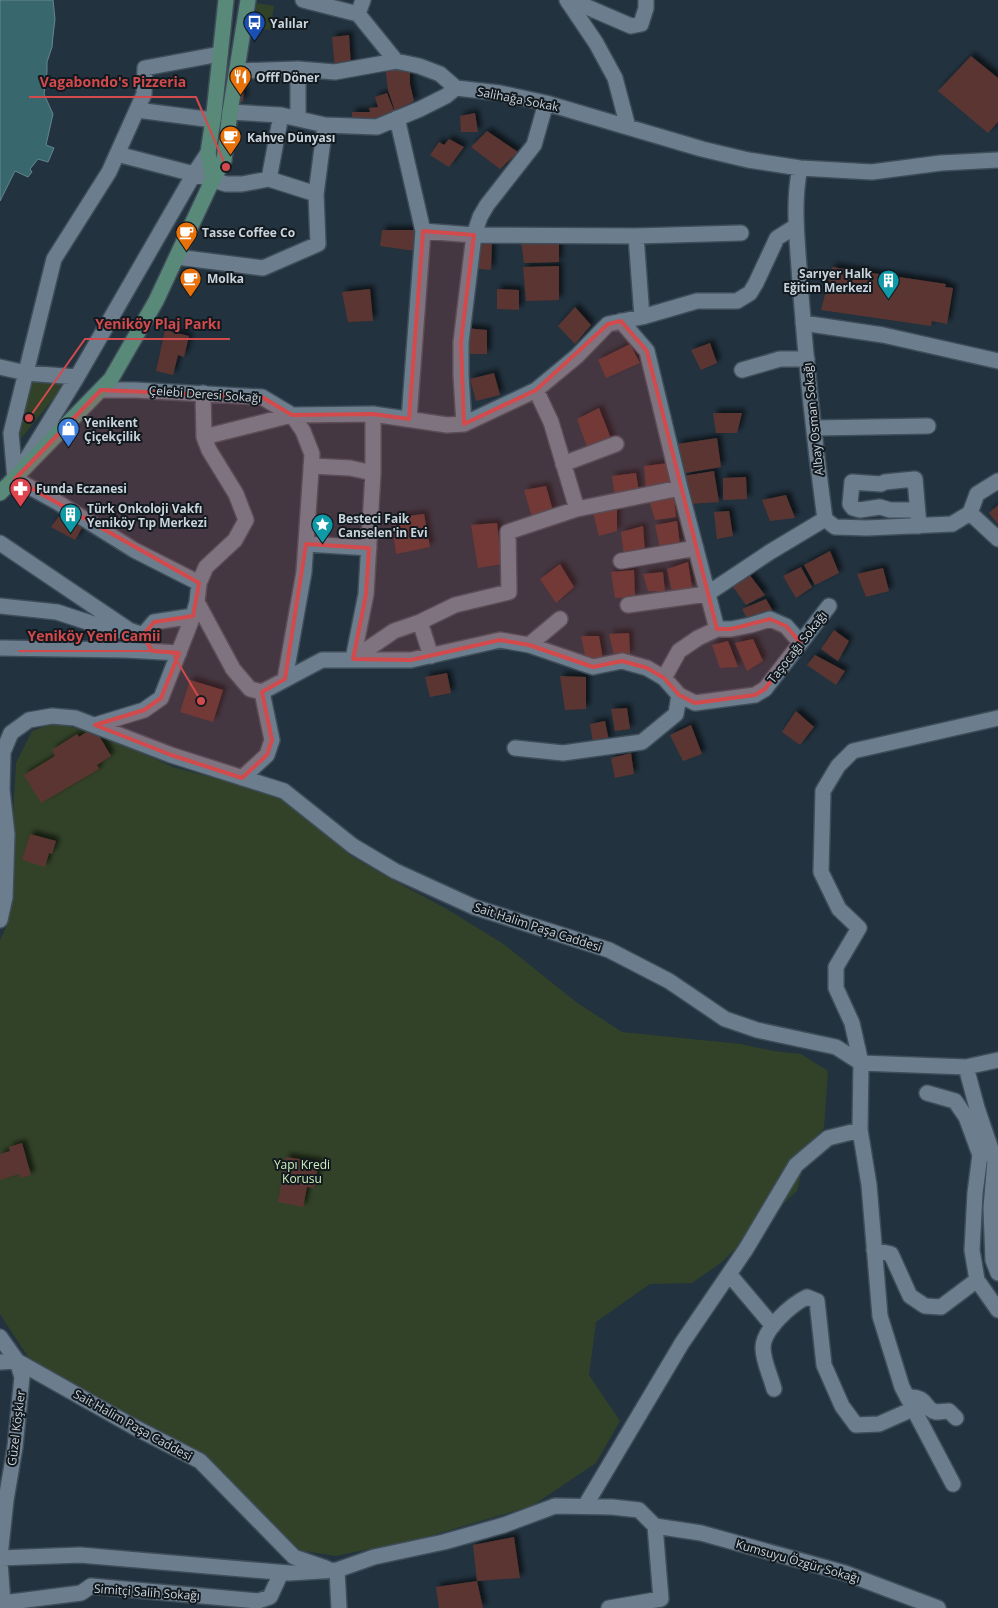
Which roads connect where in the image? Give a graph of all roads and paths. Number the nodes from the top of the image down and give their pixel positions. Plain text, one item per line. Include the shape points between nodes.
1 (226, 0) edge
2 (248, 0) edge
3 (303, 0) edge
4 (363, 0) edge
5 (567, 0) edge
6 (571, 0) edge
7 (646, 0) edge
8 (358, 14) junction
9 (220, 54) junction
10 (396, 61) junction
11 (298, 69) junction
12 (237, 71) junction
13 (219, 72) junction
14 (456, 88) junction
15 (215, 103) junction
16 (546, 103) junction
17 (137, 110) junction
18 (230, 112) junction
19 (281, 115) junction
20 (298, 118) junction
21 (397, 118) junction
22 (213, 120) junction
23 (325, 125) junction
24 (628, 127) junction
25 (208, 153) junction
26 (117, 154) junction
27 (998, 160) edge
28 (800, 168) junction
29 (194, 174) junction
30 (213, 179) junction
31 (269, 179) junction
32 (316, 194) junction
33 (796, 226) junction
34 (423, 232) junction
35 (741, 233) dead end
36 (474, 235) junction
37 (636, 236) junction
38 (177, 258) junction
39 (642, 317) junction
40 (621, 321) junction
41 (803, 323) junction
42 (807, 359) junction
43 (998, 361) edge
44 (0, 367) edge
45 (742, 370) dead end
46 (26, 373) junction
47 (77, 377) junction
48 (102, 390) junction
49 (536, 390) junction
50 (203, 393) junction
51 (373, 414) junction
52 (292, 415) junction
53 (409, 419) junction
54 (464, 424) junction
55 (928, 426) dead end
56 (814, 428) junction
57 (6, 431) edge
58 (204, 437) junction
59 (616, 444) dead end
60 (563, 464) junction
61 (312, 466) junction
62 (373, 474) junction
63 (15, 479) junction
64 (885, 482) junction
65 (998, 482) edge
66 (868, 483) junction
67 (680, 488) junction
68 (0, 493) edge
69 (850, 504) junction
70 (576, 509) junction
71 (868, 510) junction
72 (890, 510) junction
73 (917, 510) junction
74 (970, 513) junction
75 (825, 519) junction
76 (919, 526) junction
77 (850, 528) junction
78 (998, 539) edge
79 (0, 543) edge
80 (306, 544) junction
81 (368, 548) junction
82 (696, 548) junction
83 (621, 561) dead end
84 (199, 583) junction
85 (708, 594) junction
86 (628, 605) dead end
87 (0, 606) edge
88 (829, 606) dead end
89 (195, 609) junction
90 (560, 619) dead end
91 (420, 622) junction
92 (716, 629) junction
93 (136, 633) junction
94 (800, 642) junction
95 (529, 645) junction
96 (0, 648) edge
97 (152, 651) junction
98 (179, 653) junction
99 (431, 656) junction
100 (353, 659) junction
101 (664, 678) junction
102 (285, 679) junction
103 (262, 692) junction
104 (679, 695) junction
105 (998, 718) edge
106 (95, 725) junction
107 (6, 729) edge
108 (515, 748) dead end
109 (242, 778) junction
110 (0, 920) edge
111 (998, 1060) edge
112 (861, 1062) junction
113 (966, 1067) junction
114 (927, 1093) dead end
115 (860, 1130) junction
116 (874, 1250) junction
117 (998, 1273) edge
118 (729, 1274) junction
119 (977, 1280) junction
120 (998, 1310) edge
121 (773, 1326) junction
122 (0, 1337) edge
123 (17, 1361) junction
124 (0, 1362) edge
125 (774, 1389) dead end
126 (910, 1403) junction
127 (956, 1418) dead end
128 (6, 1472) edge
129 (953, 1484) dead end
130 (585, 1506) junction
131 (655, 1526) junction
132 (0, 1557) edge
133 (0, 1562) edge
134 (335, 1570) junction
135 (281, 1572) junction
136 (2, 1605) edge
137 (339, 1608) edge
138 (608, 1608) edge
139 (938, 1608) edge

1 - 9 main road
2 - 12 main road
3 - 8 street
4 - 8 street
5 - 24 street via 615,78
6 - 7 street via 631,26 641,24
8 - 10 street
9 - 13 main road
9 - 17 street via 145,68 144,94
10 - 11 street via 335,72
10 - 14 street via 440,74
11 - 12 street
11 - 20 street
12 - 13 main road
12 - 18 main road
13 - 15 main road
14 - 16 street, Salihağa Sokak
14 - 21 street via 438,100
15 - 18 main road
15 - 22 main road
16 - 24 street, Salihağa Sokak
16 - 36 street via 534,145 487,205
17 - 22 street
17 - 26 street
18 - 19 street
18 - 30 main road via 224,160
19 - 20 street
19 - 31 street
20 - 23 street
21 - 23 street via 377,127
21 - 34 street
22 - 25 main road
23 - 32 street
24 - 28 street, Salihağa Sokak via 748,160
25 - 29 street
25 - 30 main road
26 - 29 street
26 - 46 street via 110,172 54,259
27 - 28 street, Salihağa Sokak via 872,172
28 - 33 street, Albay Osman Sokağı
29 - 30 street
29 - 47 street
30 - 31 street via 226,184
30 - 38 main road
31 - 32 street
32 - 38 street via 318,244 263,268
33 - 39 street via 778,238 750,293 737,301 697,301
33 - 41 street, Albay Osman Sokağı
34 - 36 street
34 - 53 street
35 - 37 street
36 - 37 street
36 - 54 street via 461,342
37 - 39 street
38 - 48 main road via 156,301
39 - 40 street
40 - 49 street via 608,324 577,356
40 - 67 street via 647,351
41 - 42 street, Albay Osman Sokağı
41 - 43 street via 883,334
42 - 45 street via 780,359
42 - 56 street, Albay Osman Sokağı
44 - 46 street
46 - 47 street
46 - 57 street
47 - 63 street
48 - 50 street, Çelebi Deresi Sokağı
48 - 63 main road
49 - 54 street
49 - 60 street via 551,422
50 - 52 street, Çelebi Deresi Sokağı via 262,396
50 - 58 street
51 - 52 street
51 - 53 street
51 - 62 street
52 - 58 street
52 - 61 street via 303,431 312,454
53 - 54 street via 447,425
55 - 56 street
56 - 75 street, Albay Osman Sokağı
57 - 63 street
58 - 84 street via 236,494 246,520 235,540 206,567
59 - 60 street
60 - 70 street
61 - 62 street via 350,468
61 - 80 street
62 - 81 street
63 - 68 main road
63 - 84 street via 134,550
64 - 66 street
64 - 72 street
64 - 73 street via 915,479
65 - 74 street via 978,494
66 - 69 street via 852,482
66 - 71 street
67 - 70 street
67 - 82 street
69 - 71 street via 853,508
69 - 77 street
70 - 91 street via 508,532 509,592 455,605
71 - 72 street via 880,507
72 - 73 street
73 - 76 street
74 - 76 street via 952,524
74 - 78 street
75 - 77 street via 835,527
75 - 85 street
76 - 77 street
79 - 93 street
80 - 81 street
80 - 102 street
81 - 100 street via 366,594
82 - 83 street
82 - 85 street
84 - 89 street
85 - 86 street
85 - 92 street
87 - 93 street via 57,612 115,631
88 - 94 street, Taşocağı Sokağı
89 - 93 street via 154,622
89 - 98 street
89 - 103 street via 233,669 250,689
90 - 95 street
91 - 99 street
91 - 100 street via 394,631
92 - 94 street via 732,630 770,619 786,626
92 - 101 street via 679,651
93 - 97 street
94 - 104 street, Taşocağı Sokağı via 765,689 755,695 695,703
95 - 99 street via 500,640
95 - 101 street via 593,667 622,661 646,668
96 - 97 street
97 - 98 street
98 - 106 street via 160,698 144,710
99 - 100 street via 411,660
100 - 102 street via 322,660
101 - 104 street
102 - 103 street
103 - 109 street via 272,740 267,755
104 - 108 street via 676,714 642,742 563,753
105 - 112 street via 853,752 838,766 823,791 821,872 840,909 858,928 836,967 836,988 852,1024
106 - 107 street, Sait Halim Paşa Caddesi via 74,718 52,716
106 - 109 street, Sait Halim Paşa Caddesi
107 - 110 street, Sait Halim Paşa Caddesi via 2,790 7,834 5,897
109 - 112 street, Sait Halim Paşa Caddesi via 284,791 353,846 395,871 474,907 609,950 669,981 726,1019 757,1030 836,1047
111 - 113 street, Sait Halim Paşa Caddesi
112 - 113 street, Sait Halim Paşa Caddesi
112 - 115 street
113 - 117 street via 995,1161 991,1208 993,1260
114 - 119 street via 955,1101 966,1117 980,1155 972,1250
115 - 116 street via 869,1185
115 - 118 street via 828,1138 796,1165
116 - 119 street via 891,1254 910,1296 925,1306 941,1307
116 - 126 street via 880,1316
118 - 121 street
118 - 130 street via 682,1343
119 - 120 street
121 - 125 street via 767,1333 763,1348
121 - 126 street via 795,1302 807,1296 817,1301 824,1364 842,1406 856,1425 879,1424
122 - 123 street, Sait Halim Paşa Caddesi
123 - 124 street
123 - 128 street, Güzel Köşkler via 22,1377 16,1447
123 - 134 street, Sait Halim Paşa Caddesi via 200,1461 294,1557
126 - 127 street via 918,1397 930,1410 949,1411
126 - 129 street
128 - 132 street, Güzel Köşkler
130 - 131 street via 639,1510
130 - 134 street via 555,1506 504,1525 374,1557
131 - 138 street via 661,1600
131 - 139 street, Kumsuyu Özgür Sokağı via 701,1533 845,1573
132 - 135 street via 80,1554
133 - 136 street
134 - 135 street
134 - 137 street
135 - 136 street, Simitçi Salih Sokağı via 270,1597 258,1601 91,1586 81,1593

